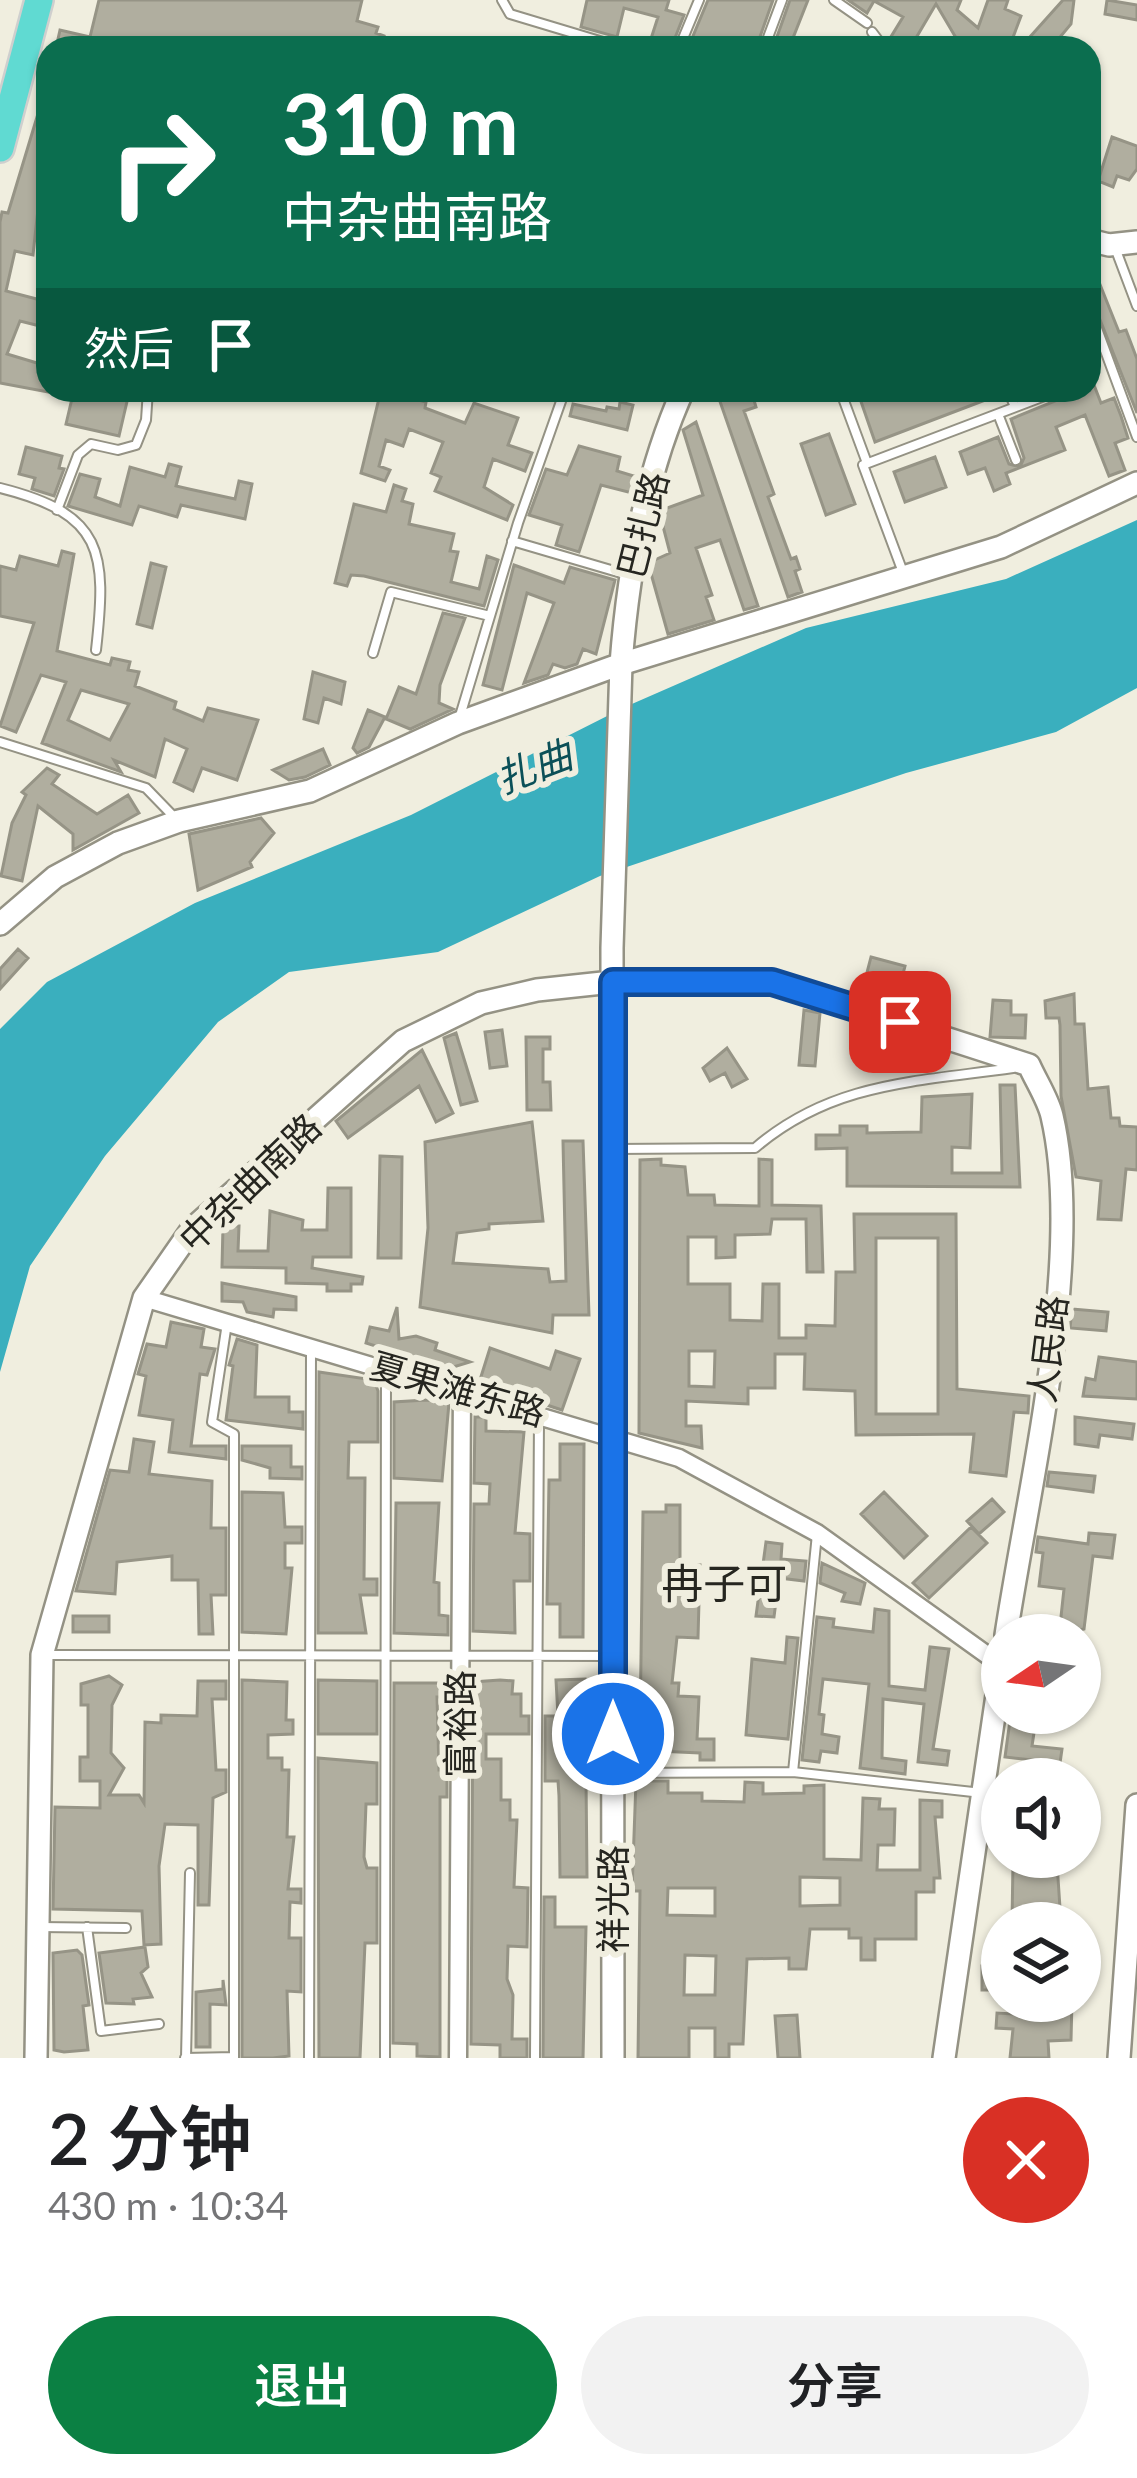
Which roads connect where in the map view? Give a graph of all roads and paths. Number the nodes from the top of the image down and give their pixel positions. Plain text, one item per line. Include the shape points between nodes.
1 (39, 0) edge
2 (502, 0) edge
3 (698, 0) edge
4 (782, 0) edge
5 (834, 0) edge
6 (38, 36) edge
7 (583, 36) edge
8 (684, 36) edge
9 (768, 36) edge
10 (876, 36) edge
11 (36, 56) edge
12 (0, 148) edge
13 (1126, 243) edge
14 (1137, 305) edge
15 (1101, 340) edge
16 (147, 402) edge
17 (561, 402) edge
18 (679, 402) edge
19 (844, 402) edge
20 (1013, 402) edge
21 (1029, 402) edge
22 (1015, 407) junction
23 (998, 414) junction
24 (1137, 437) edge
25 (1016, 460) dead end
26 (867, 464) junction
27 (1137, 483) edge
28 (0, 488) edge
29 (57, 510) junction
30 (512, 542) junction
31 (630, 575) junction
32 (904, 576) junction
33 (490, 616) junction
34 (96, 650) dead end
35 (373, 653) dead end
36 (621, 664) junction
37 (458, 723) junction
38 (0, 742) edge
39 (178, 820) junction
40 (0, 924) edge
41 (613, 947) joint
42 (613, 982) junction
43 (1029, 1065) junction
44 (613, 1149) junction
45 (144, 1298) junction
46 (227, 1322) junction
47 (311, 1346) junction
48 (386, 1368) junction
49 (462, 1390) junction
50 (539, 1412) junction
51 (613, 1435) junction
52 (817, 1533) junction
53 (1009, 1614) edge
54 (981, 1648) edge
55 (42, 1655) junction
56 (236, 1655) junction
57 (311, 1656) junction
58 (387, 1656) junction
59 (460, 1656) junction
60 (538, 1656) junction
61 (613, 1656) junction
62 (794, 1772) junction
63 (613, 1773) junction
64 (981, 1793) edge
65 (981, 1800) edge
66 (1137, 1805) edge
67 (190, 1873) dead end
68 (38, 1927) junction
69 (86, 1928) junction
70 (127, 1928) dead end
71 (159, 2024) dead end
72 (234, 2057) edge
73 (36, 2058) edge
74 (185, 2058) edge
75 (309, 2058) edge
76 (386, 2058) edge
77 (458, 2058) edge
78 (536, 2058) edge
79 (613, 2058) edge
80 (944, 2058) edge
81 (1119, 2058) edge

1 - 6 highway
2 - 7 lane via 511,14
3 - 8 lane
4 - 9 lane
5 - 10 lane
11 - 12 highway
13 - 14 lane
15 - 24 lane
16 - 29 lane via 136,445 91,445 78,455
17 - 30 lane
18 - 31 street, 巴扎路
19 - 26 lane
20 - 22 lane
21 - 22 lane
22 - 23 lane
23 - 25 lane
23 - 26 lane
26 - 32 lane
27 - 32 street via 1001,547
28 - 29 lane
29 - 34 lane via 80,520 96,549
30 - 31 lane
30 - 33 lane
31 - 36 street, 巴扎路
32 - 36 street
33 - 35 lane via 391,592
33 - 37 lane
36 - 37 street
36 - 41 street, 巴扎路
37 - 39 street via 310,791
38 - 39 lane via 146,788
39 - 40 street via 55,877
41 - 42 street, 祥光路
42 - 43 street, 中杂曲南路 via 772,982
42 - 44 street, 祥光路
42 - 45 street, 中杂曲南路 via 481,1003 403,1041 192,1229
43 - 44 lane via 824,1102 755,1148
43 - 53 street, 人民路 via 1052,1114 1057,1304
44 - 51 street, 祥光路
45 - 46 street, 夏果滩东路
45 - 55 street, 中杂曲南路
46 - 47 street, 夏果滩东路
46 - 56 lane via 212,1422 234,1434
47 - 48 street, 夏果滩东路
47 - 57 lane
48 - 49 street, 夏果滩东路
48 - 58 lane
49 - 50 street, 夏果滩东路
49 - 59 street, 富裕路
50 - 51 street, 夏果滩东路
50 - 60 lane
51 - 52 street, 夏果滩东路 via 679,1458
51 - 61 street, 祥光路
52 - 54 street, 夏果滩东路
52 - 62 lane
55 - 56 lane
55 - 68 street, 中杂曲南路
56 - 57 lane
56 - 72 lane
57 - 58 lane
57 - 75 lane
58 - 59 lane
58 - 76 lane
59 - 60 lane
59 - 77 street, 富裕路
60 - 61 lane
60 - 78 lane
61 - 63 street, 祥光路
62 - 63 lane
62 - 64 lane
63 - 79 street, 祥光路
65 - 80 street
66 - 81 street
67 - 74 lane
68 - 69 lane
68 - 73 street, 中杂曲南路
69 - 70 lane
69 - 71 lane via 101,2032
72 - 74 lane

